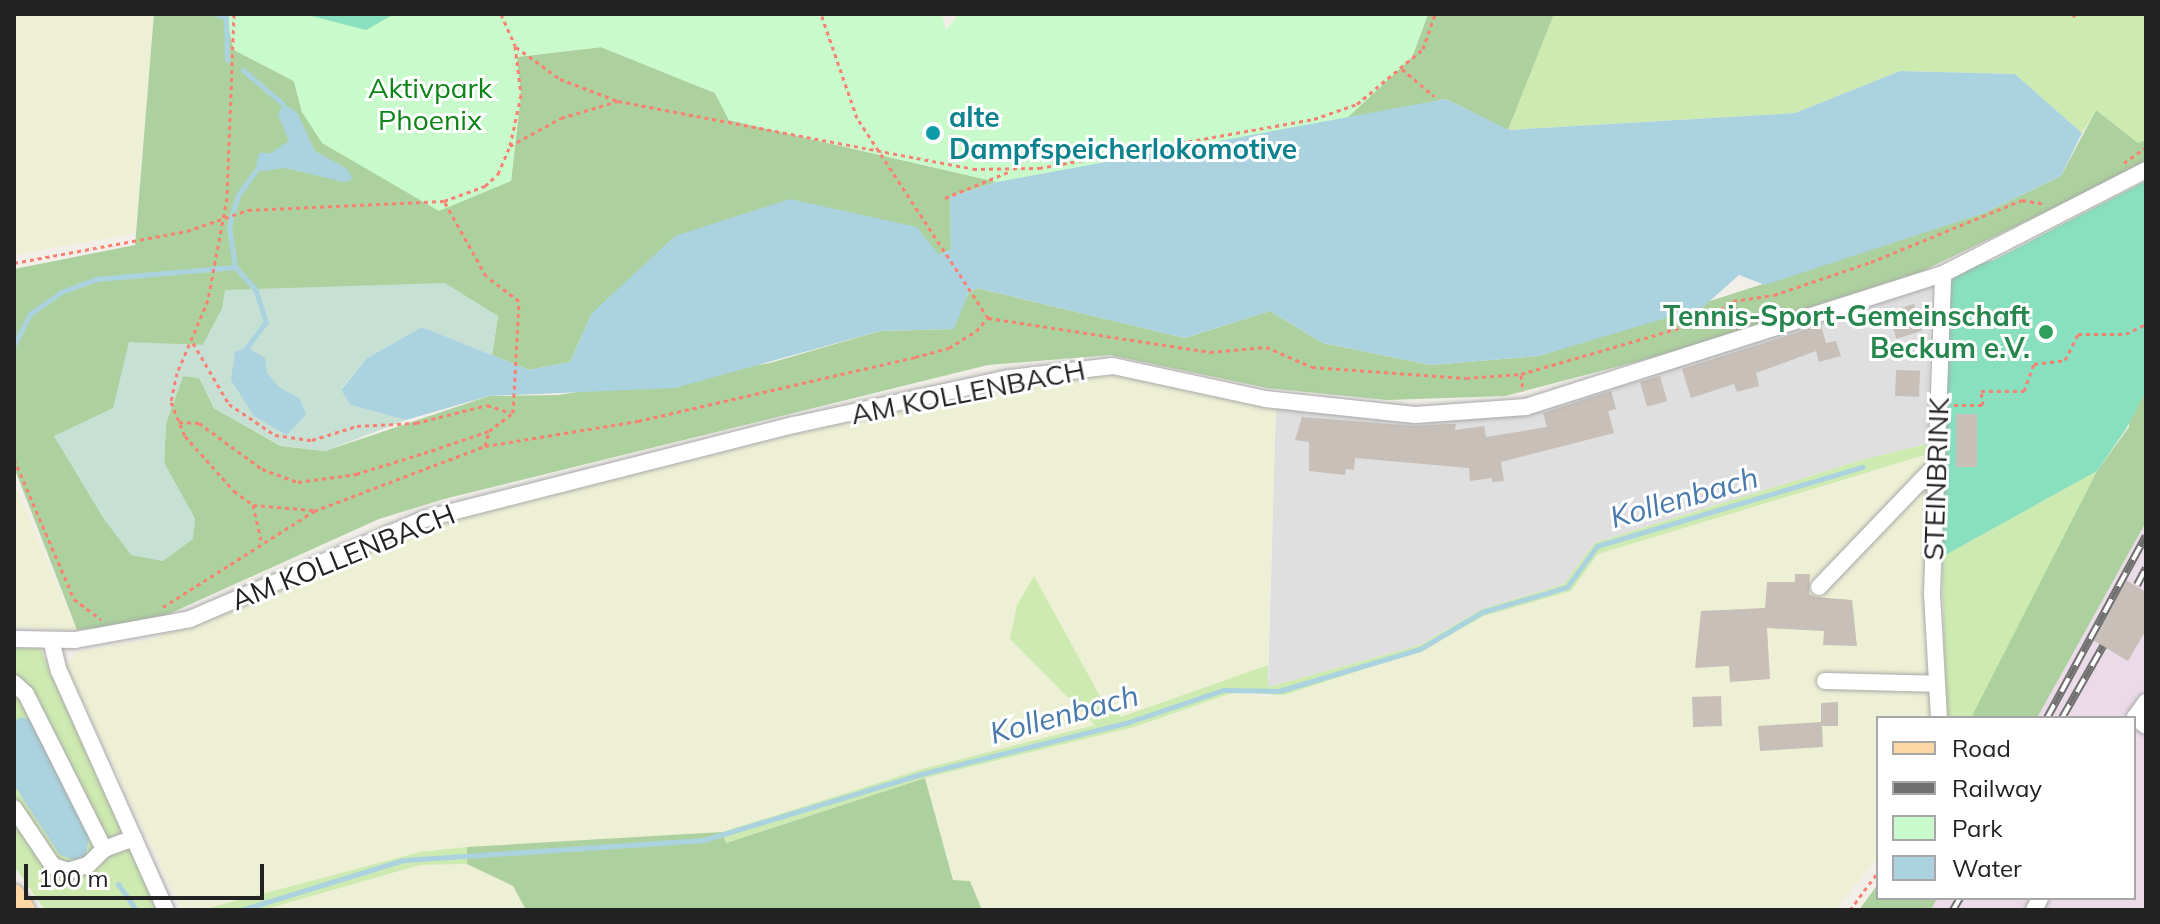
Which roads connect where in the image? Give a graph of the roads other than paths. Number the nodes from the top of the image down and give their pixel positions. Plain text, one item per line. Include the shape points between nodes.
1 (2146, 170) edge
2 (1943, 274) junction
3 (1936, 465) junction
4 (1819, 587) dead end
5 (14, 639) edge
6 (51, 640) junction
7 (1825, 681) dead end
8 (14, 683) edge
9 (1936, 684) junction
10 (1939, 716) edge
11 (14, 808) edge
12 (134, 838) junction
13 (104, 849) junction
14 (14, 894) edge
15 (25, 910) edge
16 (166, 910) edge

1 - 2 street, AM KOLLENBACH
2 - 3 street, STEINBRINK
2 - 6 street, AM KOLLENBACH via 1526,407 1474,413 1415,415 1265,399 1113,366 1010,378 794,425 424,519 190,619 145,630
3 - 4 street
3 - 9 street, STEINBRINK
5 - 6 street, AM KOLLENBACH
6 - 12 street via 59,671
7 - 9 street
8 - 13 street via 26,694
9 - 10 street, STEINBRINK
11 - 13 street via 53,866 68,871 88,865
12 - 13 street
12 - 16 street
14 - 15 main road

